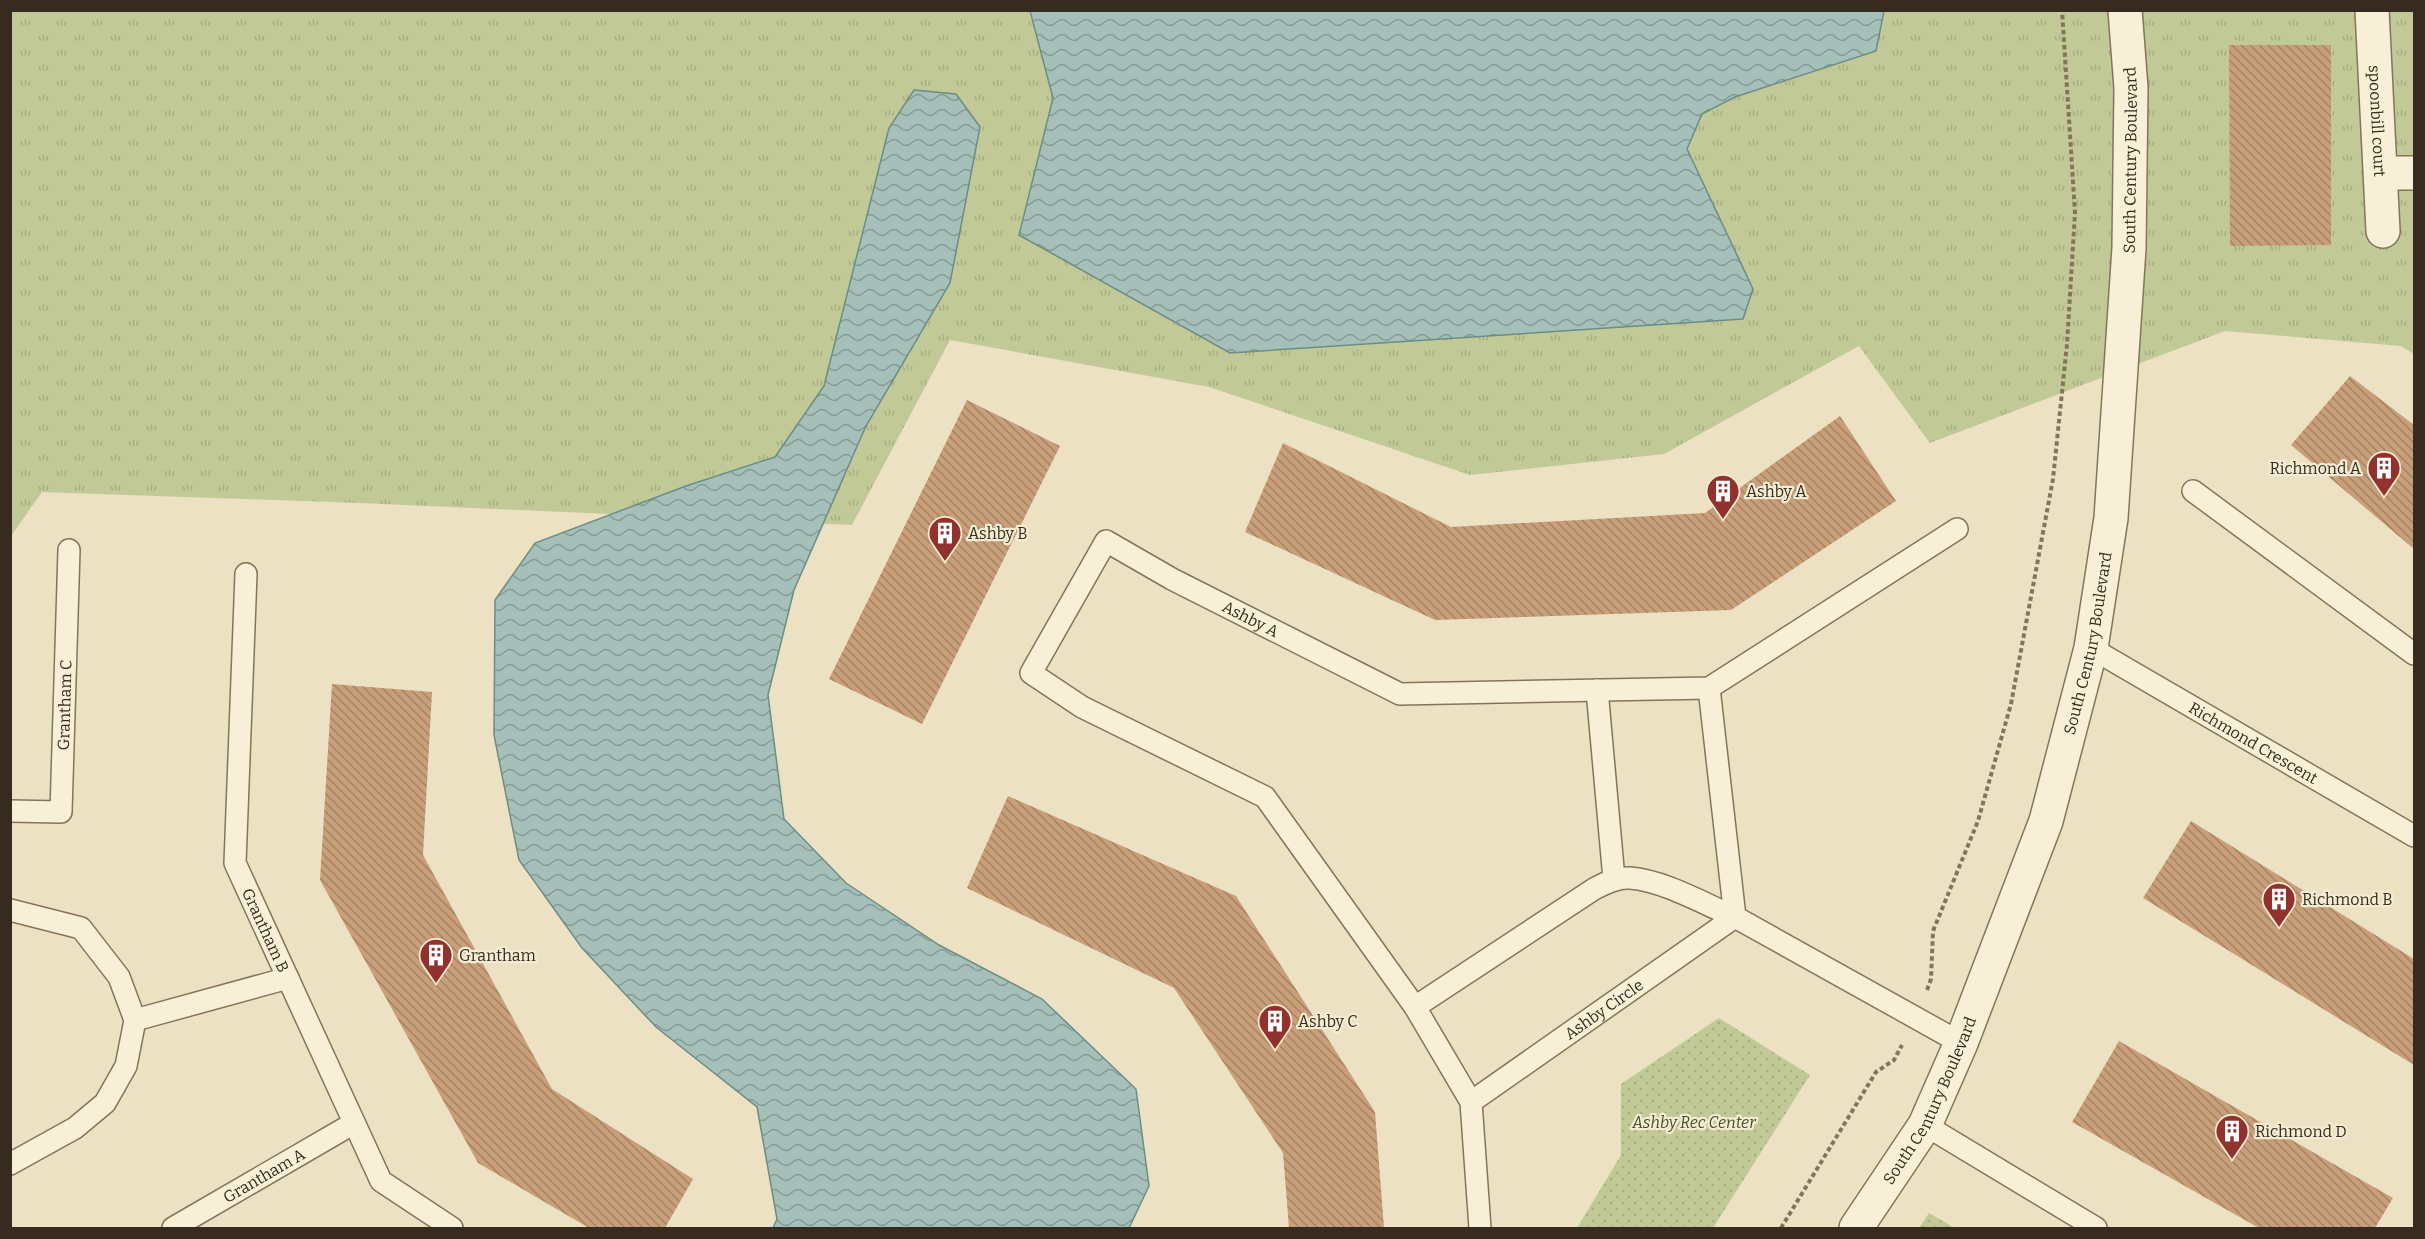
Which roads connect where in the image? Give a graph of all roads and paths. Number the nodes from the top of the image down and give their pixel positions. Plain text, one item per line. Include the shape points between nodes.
1 (2062, 10) edge
2 (2125, 10) edge
3 (2372, 10) edge
4 (2381, 173) junction
5 (2415, 173) edge
6 (2383, 231) dead end
7 (2193, 491) dead end
8 (1957, 529) dead end
9 (69, 550) dead end
10 (246, 574) dead end
11 (2091, 648) junction
12 (2415, 654) edge
13 (1709, 688) junction
14 (1597, 690) junction
15 (10, 811) edge
16 (2415, 836) edge
17 (1614, 879) junction
18 (10, 910) edge
19 (1735, 917) junction
20 (288, 978) junction
21 (1931, 979) dead end
22 (1415, 1007) junction
23 (135, 1020) junction
24 (1961, 1043) junction
25 (1894, 1060) dead end
26 (1471, 1102) junction
27 (354, 1123) junction
28 (1925, 1125) junction
29 (10, 1164) edge
30 (173, 1228) edge
31 (452, 1228) edge
32 (1480, 1228) edge
33 (1781, 1228) edge
34 (1856, 1228) edge
35 (2096, 1228) edge

1 - 21 path via 2075,213 2054,478 2011,704 1978,821 1933,931
2 - 11 street, South Century Boulevard via 2131,88 2126,306 2111,518
3 - 4 street, spoonbill court
4 - 5 street
4 - 6 street, spoonbill court
7 - 12 lane
8 - 13 lane
9 - 15 lane, Grantham C via 61,812
10 - 20 lane, Grantham B via 235,863
11 - 16 lane, Richmond Crescent
11 - 24 street, South Century Boulevard via 2046,821
13 - 14 lane, Ashby A
13 - 19 lane
14 - 17 lane
14 - 22 lane, Ashby A via 1400,694 1106,542 1031,673 1082,707 1265,797
17 - 19 lane via 1659,885
17 - 22 lane via 1594,888
18 - 23 lane via 81,928 119,977
19 - 24 lane
19 - 26 lane, Ashby Circle
20 - 23 lane
20 - 27 lane, Grantham B
22 - 26 lane
23 - 29 lane via 126,1066 105,1103 75,1128
24 - 28 street, South Century Boulevard
25 - 33 path via 1876,1072
26 - 32 lane
27 - 30 lane, Grantham A
27 - 31 lane, Grantham B via 381,1182
28 - 34 street, South Century Boulevard
28 - 35 lane

